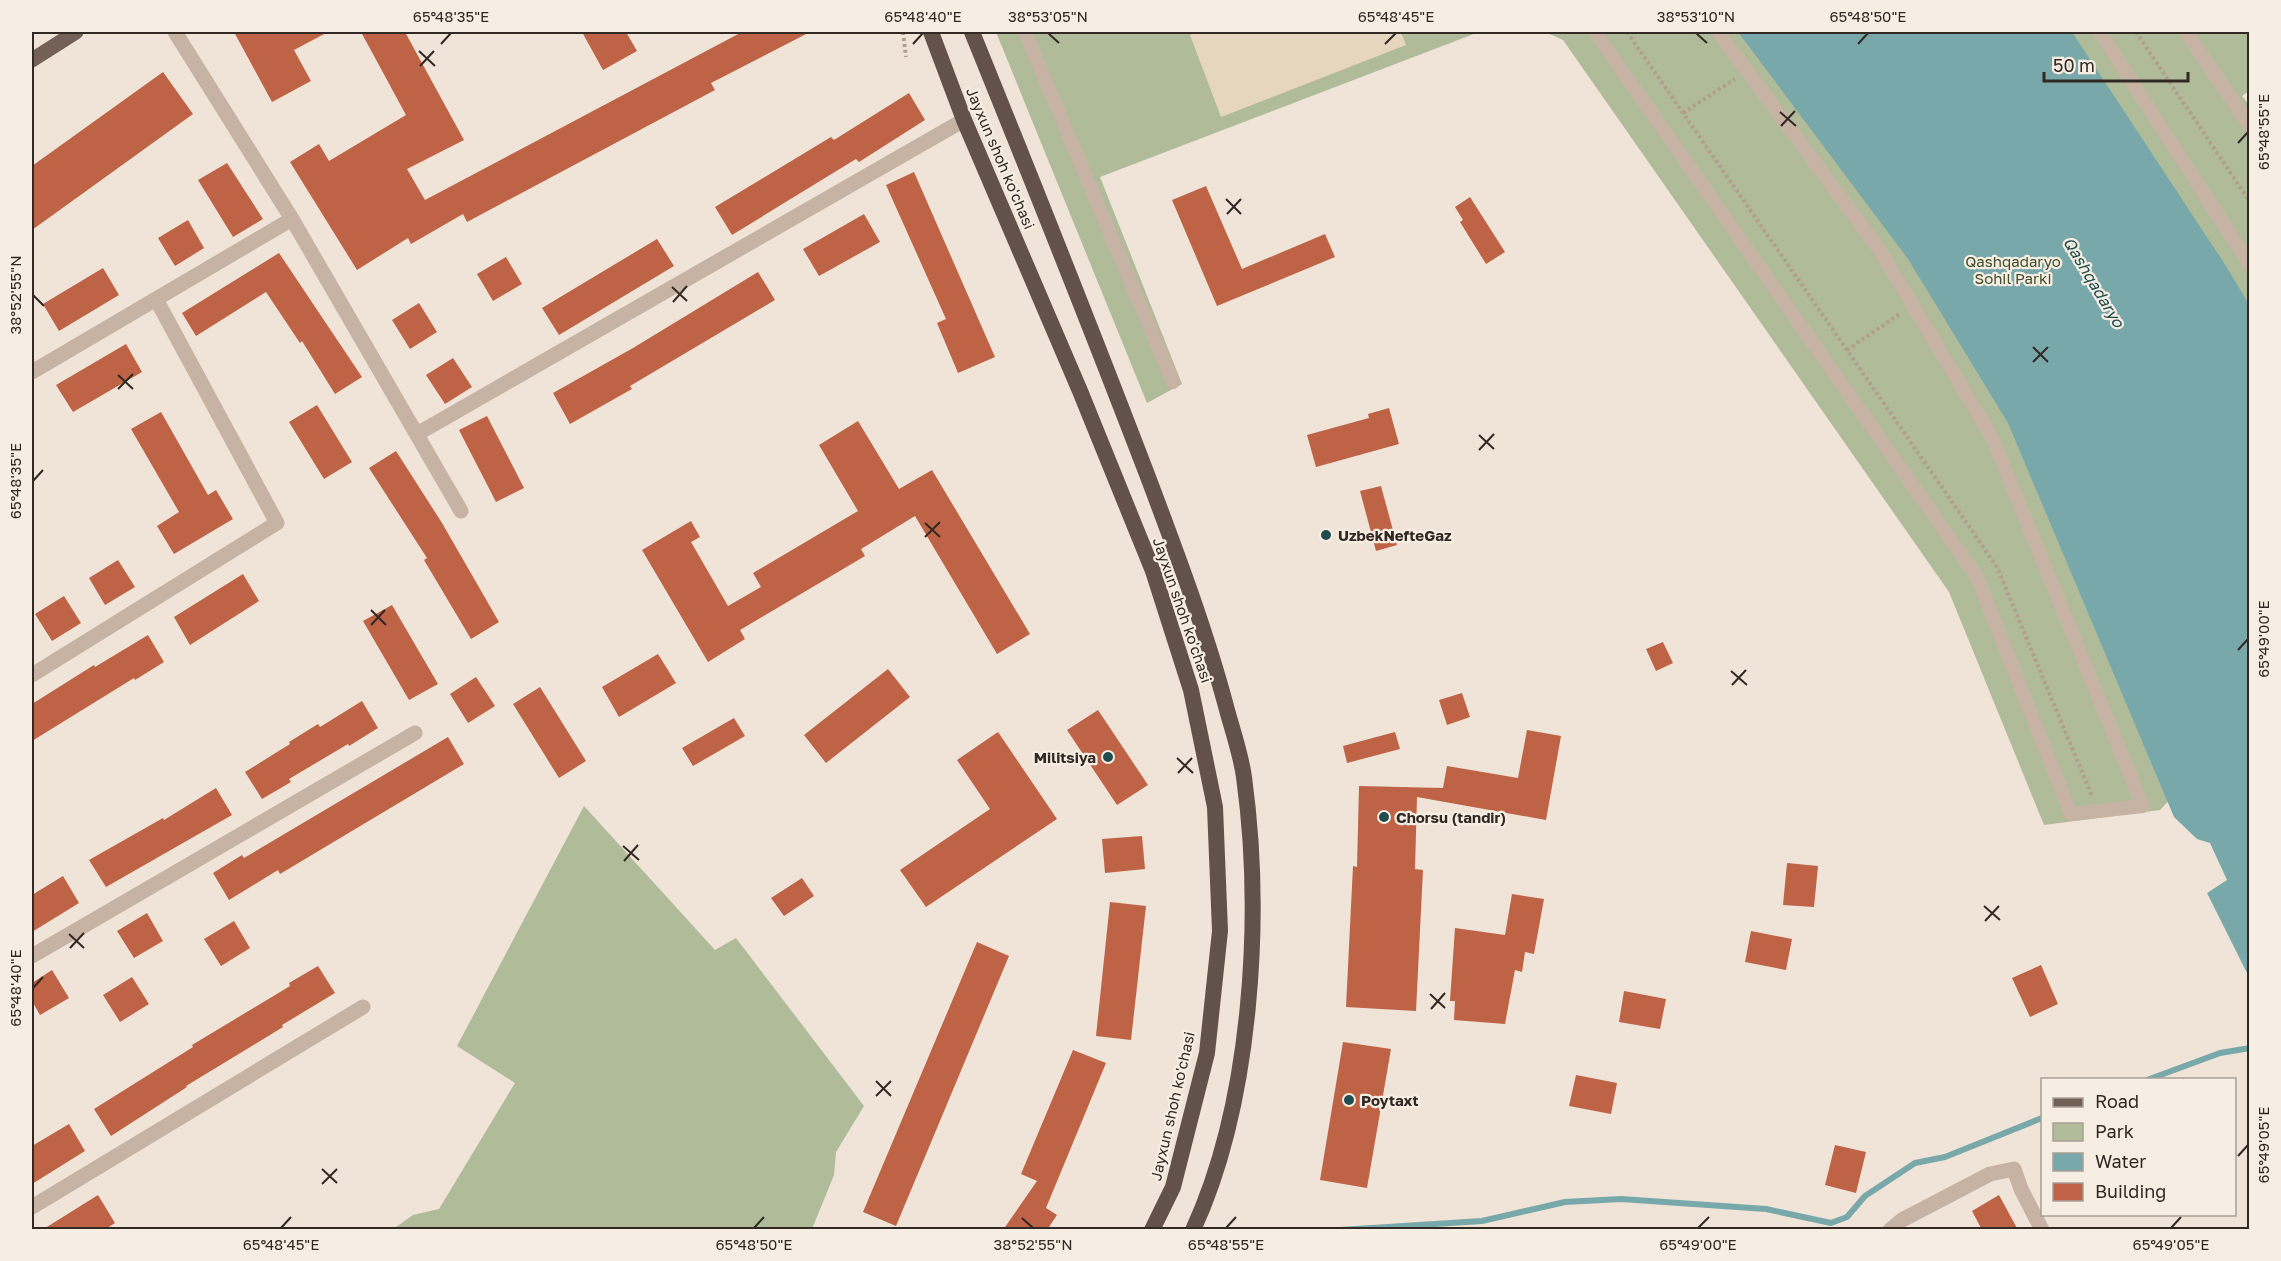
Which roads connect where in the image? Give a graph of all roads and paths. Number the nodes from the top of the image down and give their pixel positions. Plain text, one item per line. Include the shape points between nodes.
1 (76, 32) edge
2 (175, 32) edge
3 (903, 32) edge
4 (932, 32) edge
5 (972, 32) edge
6 (1025, 32) edge
7 (1595, 32) edge
8 (1718, 32) edge
9 (2100, 32) edge
10 (2136, 32) edge
11 (2186, 32) edge
12 (906, 57) dead end
13 (32, 60) edge
14 (1747, 71) junction
15 (1683, 113) dead end
16 (964, 120) junction
17 (2250, 126) edge
18 (2250, 202) edge
19 (292, 219) junction
20 (2250, 265) edge
21 (156, 299) junction
22 (1913, 305) junction
23 (1847, 350) dead end
24 (32, 372) edge
25 (1173, 382) dead end
26 (417, 434) junction
27 (461, 511) dead end
28 (32, 675) edge
29 (415, 733) dead end
30 (32, 956) edge
31 (363, 1007) dead end
32 (32, 1207) edge
33 (1152, 1230) edge
34 (1193, 1230) edge
35 (1890, 1230) edge
36 (2042, 1230) edge

1 - 13 main road
2 - 19 street
3 - 12 path
4 - 16 highway, Jayxun shoh ko'chasi
5 - 34 highway, Jayxun shoh ko'chasi via 1182,566 1244,774 1251,854 1252,941 1243,1044 1225,1137 1206,1202
6 - 25 street
7 - 22 street via 1977,577 2071,814 2143,806 1992,437
8 - 14 street
9 - 20 street
10 - 18 path
11 - 17 street
14 - 15 path
14 - 22 street via 1879,249
16 - 26 street
16 - 33 highway, Jayxun shoh ko'chasi via 1153,571 1191,690 1215,807 1220,931 1207,1053 1173,1187
19 - 21 street
19 - 26 street
21 - 24 street
21 - 28 street via 277,523
22 - 23 path
26 - 27 street
29 - 30 street
31 - 32 street
35 - 36 street via 1990,1174 2014,1169

